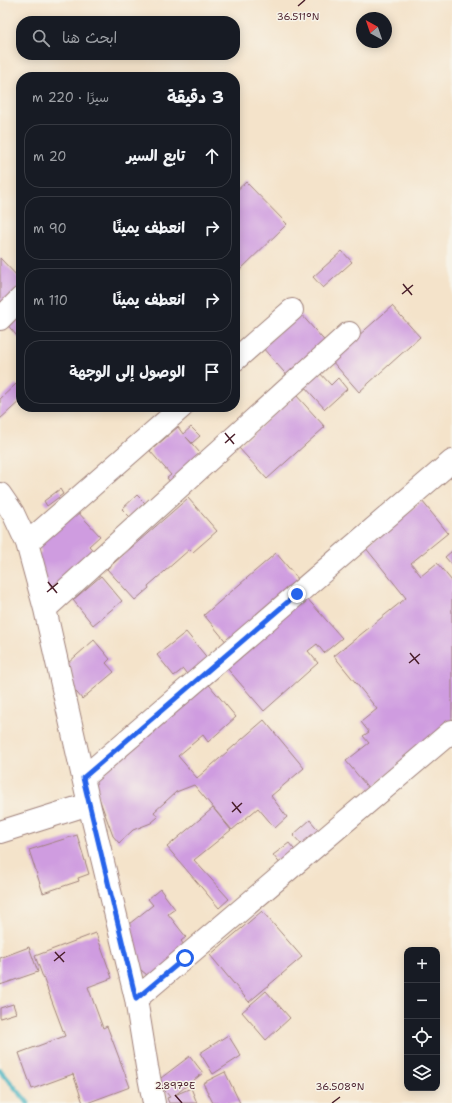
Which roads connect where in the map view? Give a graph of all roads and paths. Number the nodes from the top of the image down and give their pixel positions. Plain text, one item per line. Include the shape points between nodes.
1 (16, 303) edge
2 (292, 310) dead end
3 (0, 319) edge
4 (349, 333) dead end
5 (240, 356) edge
6 (176, 412) edge
7 (452, 461) edge
8 (0, 494) edge
9 (27, 543) junction
10 (45, 609) junction
11 (452, 732) edge
12 (83, 778) junction
13 (89, 804) junction
14 (0, 832) edge
15 (136, 999) junction
16 (154, 1103) edge

1 - 3 street
2 - 5 street
4 - 10 street
6 - 9 street
7 - 12 street
8 - 9 street via 13,513
9 - 10 street
10 - 12 street
11 - 15 street
12 - 13 street
13 - 14 street
13 - 15 street
15 - 16 street

